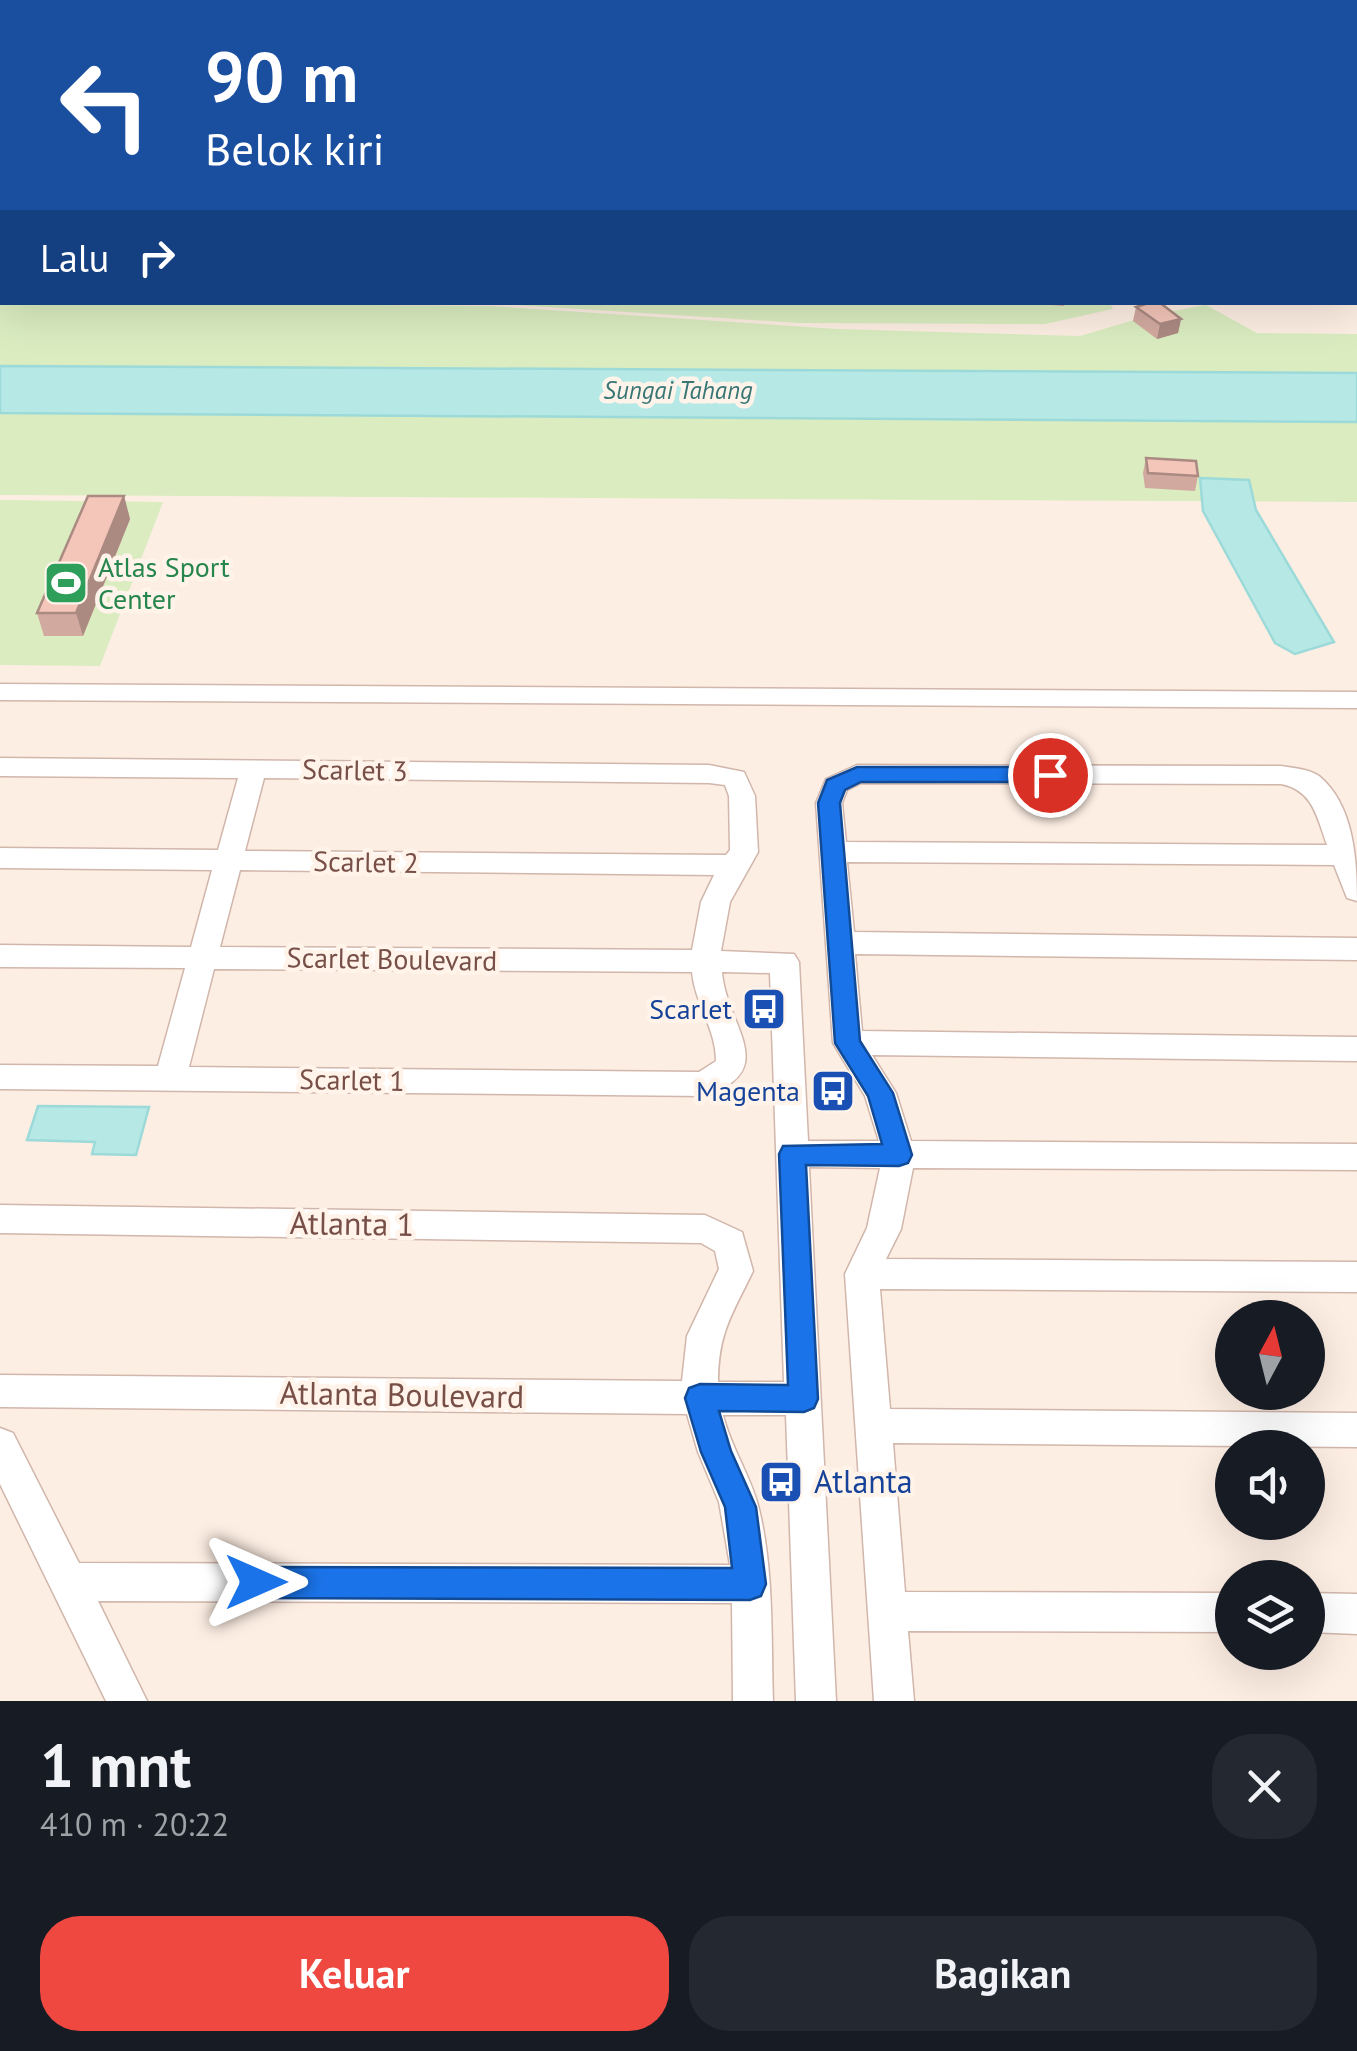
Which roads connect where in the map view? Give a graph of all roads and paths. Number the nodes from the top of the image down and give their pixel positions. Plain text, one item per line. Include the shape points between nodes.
1 (0, 692) edge
2 (1357, 700) edge
3 (0, 767) edge
4 (254, 770) junction
5 (833, 852) junction
6 (1344, 855) junction
7 (0, 858) edge
8 (229, 860) junction
9 (731, 865) junction
10 (1357, 891) edge
11 (839, 943) junction
12 (1357, 949) edge
13 (0, 956) edge
14 (203, 957) junction
15 (707, 962) junction
16 (848, 1043) junction
17 (1357, 1049) edge
18 (0, 1077) edge
19 (170, 1078) junction
20 (792, 1154) junction
21 (899, 1155) junction
22 (1357, 1157) edge
23 (0, 1219) edge
24 (862, 1274) junction
25 (1357, 1276) edge
26 (0, 1391) edge
27 (700, 1398) junction
28 (804, 1399) junction
29 (874, 1426) junction
30 (1357, 1430) edge
31 (0, 1446) edge
32 (66, 1582) junction
33 (750, 1584) junction
34 (887, 1611) junction
35 (1215, 1613) edge
36 (1325, 1613) edge
37 (1357, 1614) edge
38 (127, 1701) edge
39 (753, 1701) edge
40 (816, 1701) edge
41 (894, 1701) edge

1 - 2 street
3 - 4 street, Scarlet 3
4 - 8 street
4 - 9 street, Scarlet 3 via 735,778 744,852
5 - 6 street
5 - 6 street via 829,803 835,785 857,774 1282,775 1307,780 1323,798
5 - 11 street
6 - 10 street
7 - 8 street, Scarlet 2
8 - 9 street, Scarlet 2
8 - 14 street
9 - 15 street via 710,920
11 - 12 street
11 - 16 street
13 - 14 street, Scarlet Boulevard
14 - 15 street, Scarlet Boulevard
14 - 19 street
15 - 19 street, Scarlet 1 via 712,1002 732,1040 731,1068 704,1084
15 - 20 street, Scarlet Boulevard via 784,962
16 - 17 street
16 - 21 street via 880,1093
18 - 19 street, Scarlet 1
20 - 21 street
20 - 28 street
21 - 22 street
21 - 24 street via 884,1229
23 - 27 street, Atlanta 1 via 705,1229 730,1242 736,1270 714,1300 700,1348
24 - 25 street
24 - 29 street
26 - 27 street, Atlanta Boulevard
27 - 28 street, Atlanta Boulevard
27 - 33 street via 740,1507
28 - 40 street
29 - 30 street
29 - 34 street
31 - 32 street
32 - 33 street
32 - 38 street
33 - 39 street
34 - 35 street
34 - 41 street
36 - 37 street

